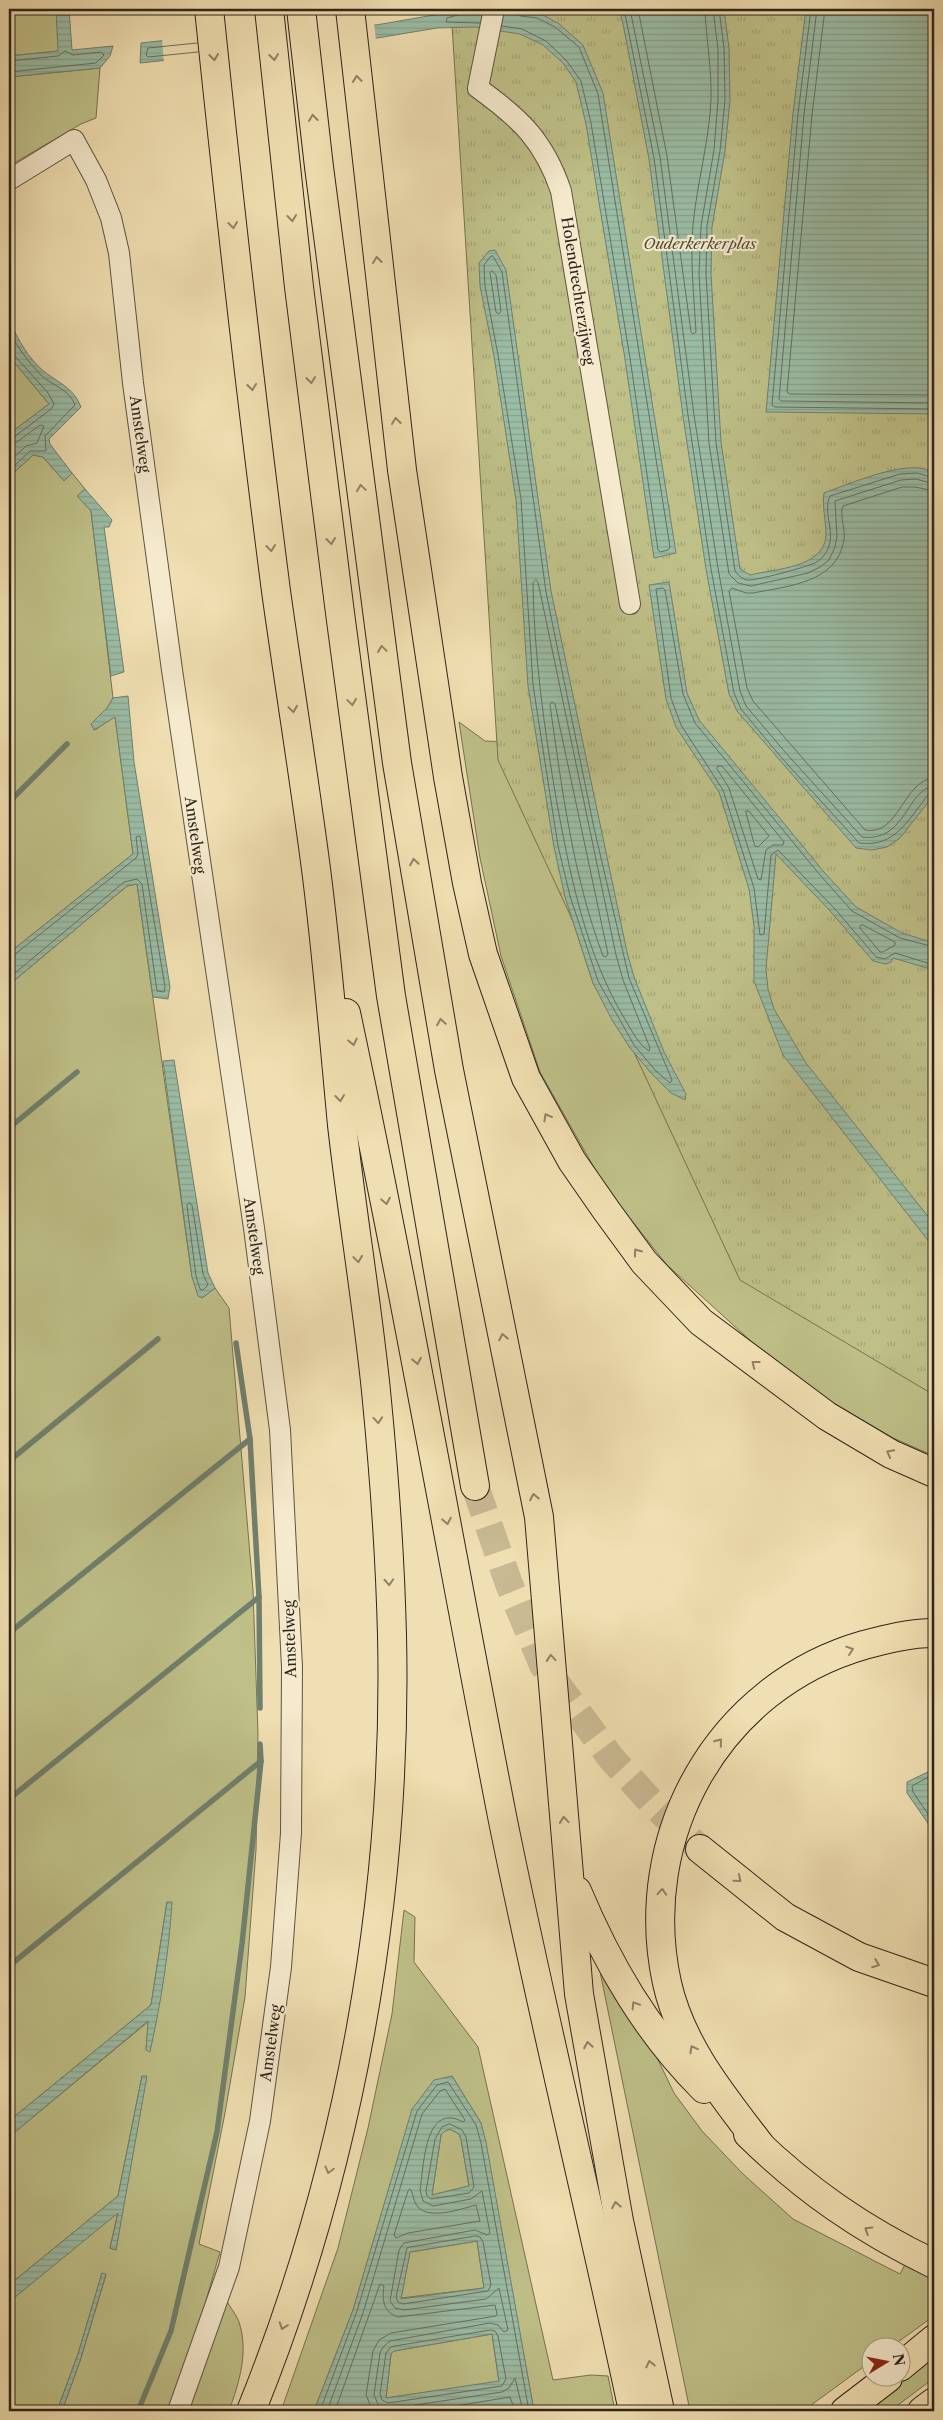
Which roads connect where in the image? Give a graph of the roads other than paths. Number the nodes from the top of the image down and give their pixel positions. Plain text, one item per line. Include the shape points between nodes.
1 (209, 9) edge
2 (268, 9) edge
3 (301, 9) edge
4 (350, 9) edge
5 (494, 9) edge
6 (9, 180) edge
7 (630, 604) dead end
8 (317, 875) junction
9 (934, 1474) edge
10 (475, 1486) tunnel mouth
11 (934, 1632) edge
12 (700, 1849) tunnel mouth
13 (568, 1869) junction
14 (934, 1983) edge
15 (761, 2146) junction
16 (923, 2258) edge
17 (934, 2339) edge
18 (910, 2359) edge
19 (875, 2388) edge
20 (934, 2402) edge
21 (178, 2411) edge
22 (251, 2411) edge
23 (633, 2411) edge
24 (660, 2411) edge
25 (845, 2411) edge
26 (922, 2411) edge

1 -> 8 highway via 276,592
2 -> 10 highway via 300,297 391,996
13 -> 3 highway via 539,1518 449,1070 399,772
9 -> 4 highway via 891,1454 826,1416 701,1322 644,1262 606,1210 572,1161 526,1078 483,954 448,777 402,470
5 - 7 street, Holendrechterzijweg via 478,88 504,107 540,145 561,191
6 - 21 street, Amstelweg via 74,140 96,180 111,218 119,252 133,383 172,670 254,1228 280,1430 292,1667 291,1833 281,1967 260,2121 230,2267
8 -> 22 highway via 351,1204 376,1388 392,1632 392,1706 380,1883 366,1991 342,2123 296,2290
8 -> 23 highway via 385,1196 503,1818
15 -> 11 highway via 707,2074 687,2038 668,1985 662,1954 661,1887 672,1838 689,1792 710,1754 734,1723 774,1688 805,1668 848,1650 891,1638
12 -> 14 highway via 785,1917 859,1957
15 -> 13 highway via 697,2082 646,2023 612,1967
24 -> 13 highway via 619,2222 579,1994
16 -> 15 highway via 872,2233 830,2205
17 - 18 highway
19 - 25 highway
20 - 26 highway

